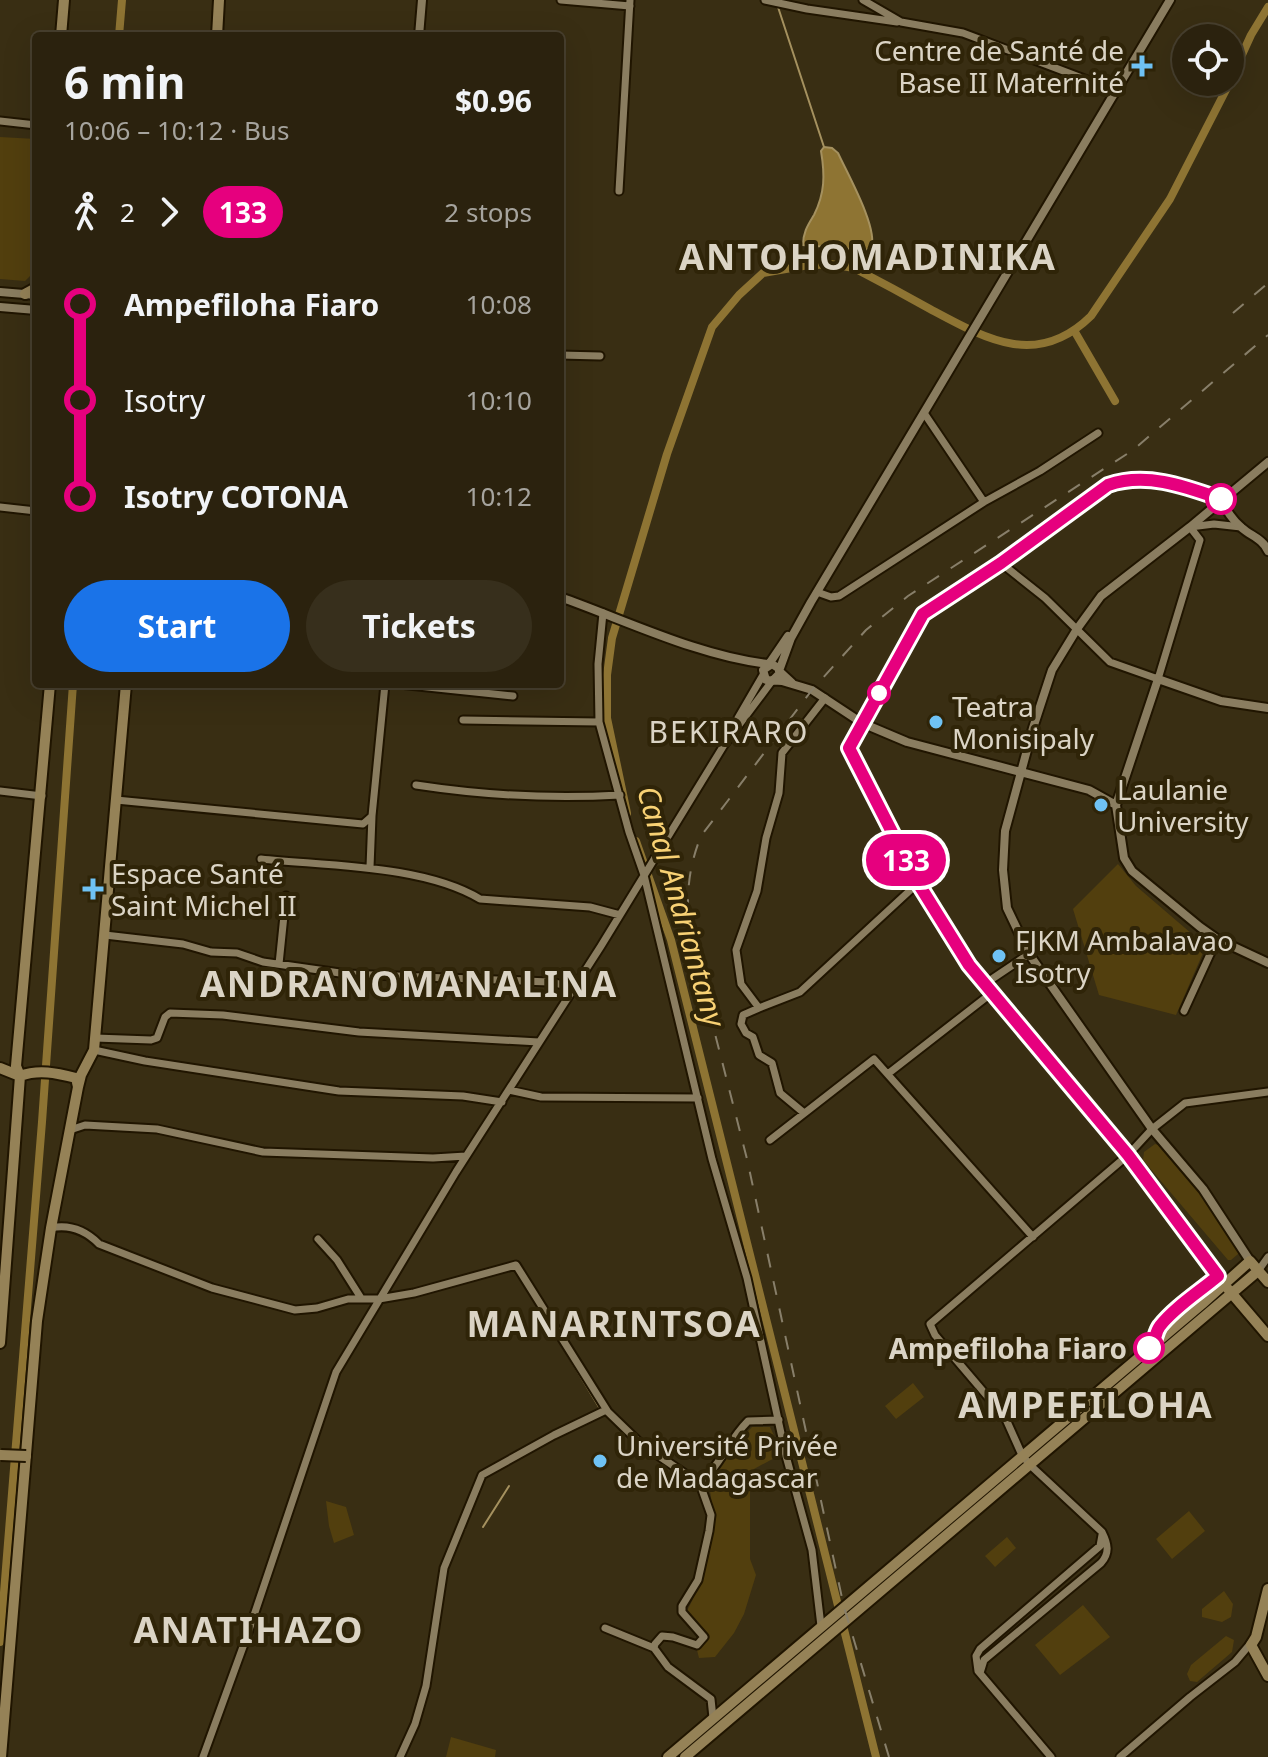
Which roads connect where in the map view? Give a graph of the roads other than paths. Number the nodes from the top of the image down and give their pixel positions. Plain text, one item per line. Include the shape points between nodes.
1 (64, 0) edge
2 (219, 0) edge
3 (422, 0) edge
4 (561, 0) edge
5 (765, 0) edge
6 (863, 0) edge
7 (1170, 0) edge
8 (630, 3) edge
9 (901, 22) junction
10 (61, 32) edge
11 (217, 32) edge
12 (419, 32) edge
13 (1114, 93) junction
14 (0, 121) edge
15 (32, 125) edge
16 (619, 191) dead end
17 (0, 292) edge
18 (31, 294) edge
19 (0, 307) edge
20 (32, 310) edge
21 (564, 355) edge
22 (600, 356) dead end
23 (924, 413) junction
24 (1098, 433) dead end
25 (1268, 462) edge
26 (1221, 499) junction
27 (984, 502) junction
28 (0, 507) edge
29 (32, 511) edge
30 (1190, 527) junction
31 (1241, 527) junction
32 (1268, 551) edge
33 (1001, 563) junction
34 (817, 592) junction
35 (564, 598) edge
36 (811, 602) junction
37 (603, 613) junction
38 (1077, 629) junction
39 (750, 662) junction
40 (769, 664) junction
41 (779, 671) junction
42 (763, 675) junction
43 (1158, 679) junction
44 (772, 681) junction
45 (792, 683) junction
46 (50, 688) edge
47 (126, 688) edge
48 (385, 688) edge
49 (437, 688) edge
50 (513, 696) dead end
51 (825, 698) junction
52 (1268, 708) edge
53 (463, 720) dead end
54 (599, 722) junction
55 (862, 723) junction
56 (724, 745) junction
57 (1022, 771) junction
58 (416, 785) dead end
59 (0, 791) edge
60 (620, 795) junction
61 (42, 796) junction
62 (116, 800) junction
63 (1116, 805) junction
64 (372, 816) junction
65 (261, 859) dead end
66 (370, 867) junction
67 (644, 875) junction
68 (918, 883) junction
69 (286, 896) dead end
70 (620, 915) junction
71 (105, 935) junction
72 (1217, 939) junction
73 (1029, 954) junction
74 (1268, 963) edge
75 (279, 964) junction
76 (986, 983) junction
77 (574, 987) junction
78 (993, 992) junction
79 (759, 1008) junction
80 (1184, 1011) dead end
81 (95, 1038) junction
82 (539, 1042) junction
83 (94, 1050) junction
84 (0, 1066) edge
85 (24, 1070) junction
86 (889, 1073) junction
87 (79, 1081) junction
88 (509, 1090) junction
89 (1268, 1092) edge
90 (698, 1098) junction
91 (502, 1102) junction
92 (804, 1113) junction
93 (1152, 1129) junction
94 (70, 1130) junction
95 (770, 1140) dead end
96 (1128, 1155) junction
97 (466, 1156) junction
98 (51, 1228) junction
99 (1033, 1237) junction
100 (318, 1239) dead end
101 (1268, 1257) edge
102 (1250, 1261) junction
103 (1258, 1271) junction
104 (1220, 1279) junction
105 (1268, 1282) edge
106 (1232, 1294) junction
107 (361, 1298) junction
108 (379, 1299) junction
109 (1268, 1336) edge
110 (0, 1343) edge
111 (603, 1413) junction
112 (779, 1420) junction
113 (1, 1455) edge
114 (1022, 1455) junction
115 (25, 1461) junction
116 (1030, 1465) junction
117 (701, 1487) junction
118 (1102, 1532) junction
119 (1268, 1589) edge
120 (846, 1612) junction
121 (821, 1626) junction
122 (605, 1628) dead end
123 (1254, 1639) junction
124 (1268, 1639) edge
125 (654, 1648) junction
126 (1260, 1653) edge
127 (1235, 1662) junction
128 (979, 1672) junction
129 (1268, 1676) edge
130 (713, 1718) junction
131 (1, 1757) edge
132 (203, 1757) edge
133 (400, 1757) edge
134 (668, 1757) edge
135 (685, 1757) edge
136 (1051, 1757) edge
137 (1120, 1757) edge

1 - 10 main road
2 - 11 main road
3 - 12 street
4 - 8 street
5 - 9 street
6 - 9 street
7 - 13 street
8 - 16 street
9 - 13 street via 963,33
13 - 23 street
14 - 15 street
17 - 18 street
19 - 20 street
21 - 22 street
23 - 27 street
23 - 34 street
24 - 27 street
25 - 26 street
26 - 30 street
26 - 31 street
26 - 33 street via 1147,478 1124,479 1108,485
27 - 34 street via 839,596
28 - 29 street
30 - 31 street
30 - 38 street via 1101,596
30 - 43 street via 1200,540
31 - 32 street
33 - 38 street
33 - 55 street via 923,614
34 - 36 street
35 - 37 street
36 - 40 street
36 - 41 street
37 - 39 street
37 - 54 street
38 - 43 street via 1110,662
38 - 57 street via 1050,674
39 - 40 street
39 - 42 street
40 - 41 street
40 - 42 street
41 - 44 street
41 - 45 street
42 - 44 street
42 - 56 street
43 - 52 street via 1221,701
43 - 63 street
44 - 45 street
44 - 56 street
45 - 51 street
46 - 61 main road
47 - 62 main road
48 - 64 street
49 - 50 street
51 - 55 street
51 - 79 street via 782,753 779,793 757,891 736,950 741,984
53 - 54 street
54 - 60 street
55 - 57 street via 907,742
55 - 68 street via 849,753
56 - 67 street
57 - 63 street via 1089,790
57 - 73 street via 1005,831 1003,870 1007,908
58 - 60 street via 454,791
59 - 61 street
60 - 67 street
61 - 85 main road
62 - 64 street via 363,824
62 - 71 main road
63 - 72 street via 1121,850 1132,871
64 - 66 street
65 - 66 street
66 - 70 street via 465,890 480,899 590,907
67 - 70 street
67 - 90 street
68 - 76 street
68 - 79 street via 800,992
69 - 75 street
70 - 77 street
71 - 75 street
71 - 81 main road
72 - 74 street
72 - 80 street
73 - 76 street
73 - 93 street
75 - 77 street via 347,974
76 - 78 street
77 - 82 street
78 - 86 street
78 - 96 street
79 - 92 street via 743,1015 741,1024 759,1055 772,1063 780,1093
81 - 82 street via 151,1040 170,1013 359,1032
81 - 83 main road
82 - 88 street
83 - 87 main road
83 - 91 street via 339,1091
84 - 85 main road
85 - 87 main road
85 - 110 main road
86 - 92 street via 874,1059
86 - 99 street
87 - 94 main road
88 - 90 street via 541,1097
88 - 91 street
89 - 93 street via 1185,1103
90 - 112 street
91 - 97 street
92 - 95 street
93 - 96 street
93 - 102 street via 1203,1189
94 - 97 street via 85,1125 157,1129 263,1152
94 - 98 main road
96 - 99 street
96 - 104 street
97 - 108 street
98 - 107 street via 65,1225 89,1233 99,1244 141,1261 281,1307 317,1308
98 - 115 main road
99 - 114 street via 930,1324 1005,1417
100 - 107 street
101 - 103 street
102 - 103 main road
102 - 104 main road
103 - 105 main road
103 - 106 main road
104 - 106 main road
104 - 114 main road via 1202,1304
106 - 109 main road
106 - 116 main road
107 - 108 street
108 - 111 street via 516,1265
108 - 132 street via 336,1372
111 - 117 street
111 - 133 street via 482,1475 444,1568 426,1686
112 - 117 street via 748,1421
112 - 121 street via 812,1550
113 - 115 main road, bridge
114 - 116 street
114 - 120 main road
115 - 131 main road
116 - 118 street
116 - 120 main road
117 - 125 street via 711,1515 709,1533 698,1580 682,1612 704,1637 697,1645 662,1636
118 - 128 street via 1100,1546 980,1649
118 - 128 street via 1108,1548 1101,1563 984,1660
119 - 123 main road
120 - 121 main road
120 - 135 main road via 819,1642
121 - 130 main road
122 - 125 street
123 - 124 main road
123 - 126 main road
123 - 127 street
125 - 130 street via 668,1667 711,1699
126 - 127 street
126 - 129 main road
127 - 137 street
128 - 136 street
130 - 134 main road

